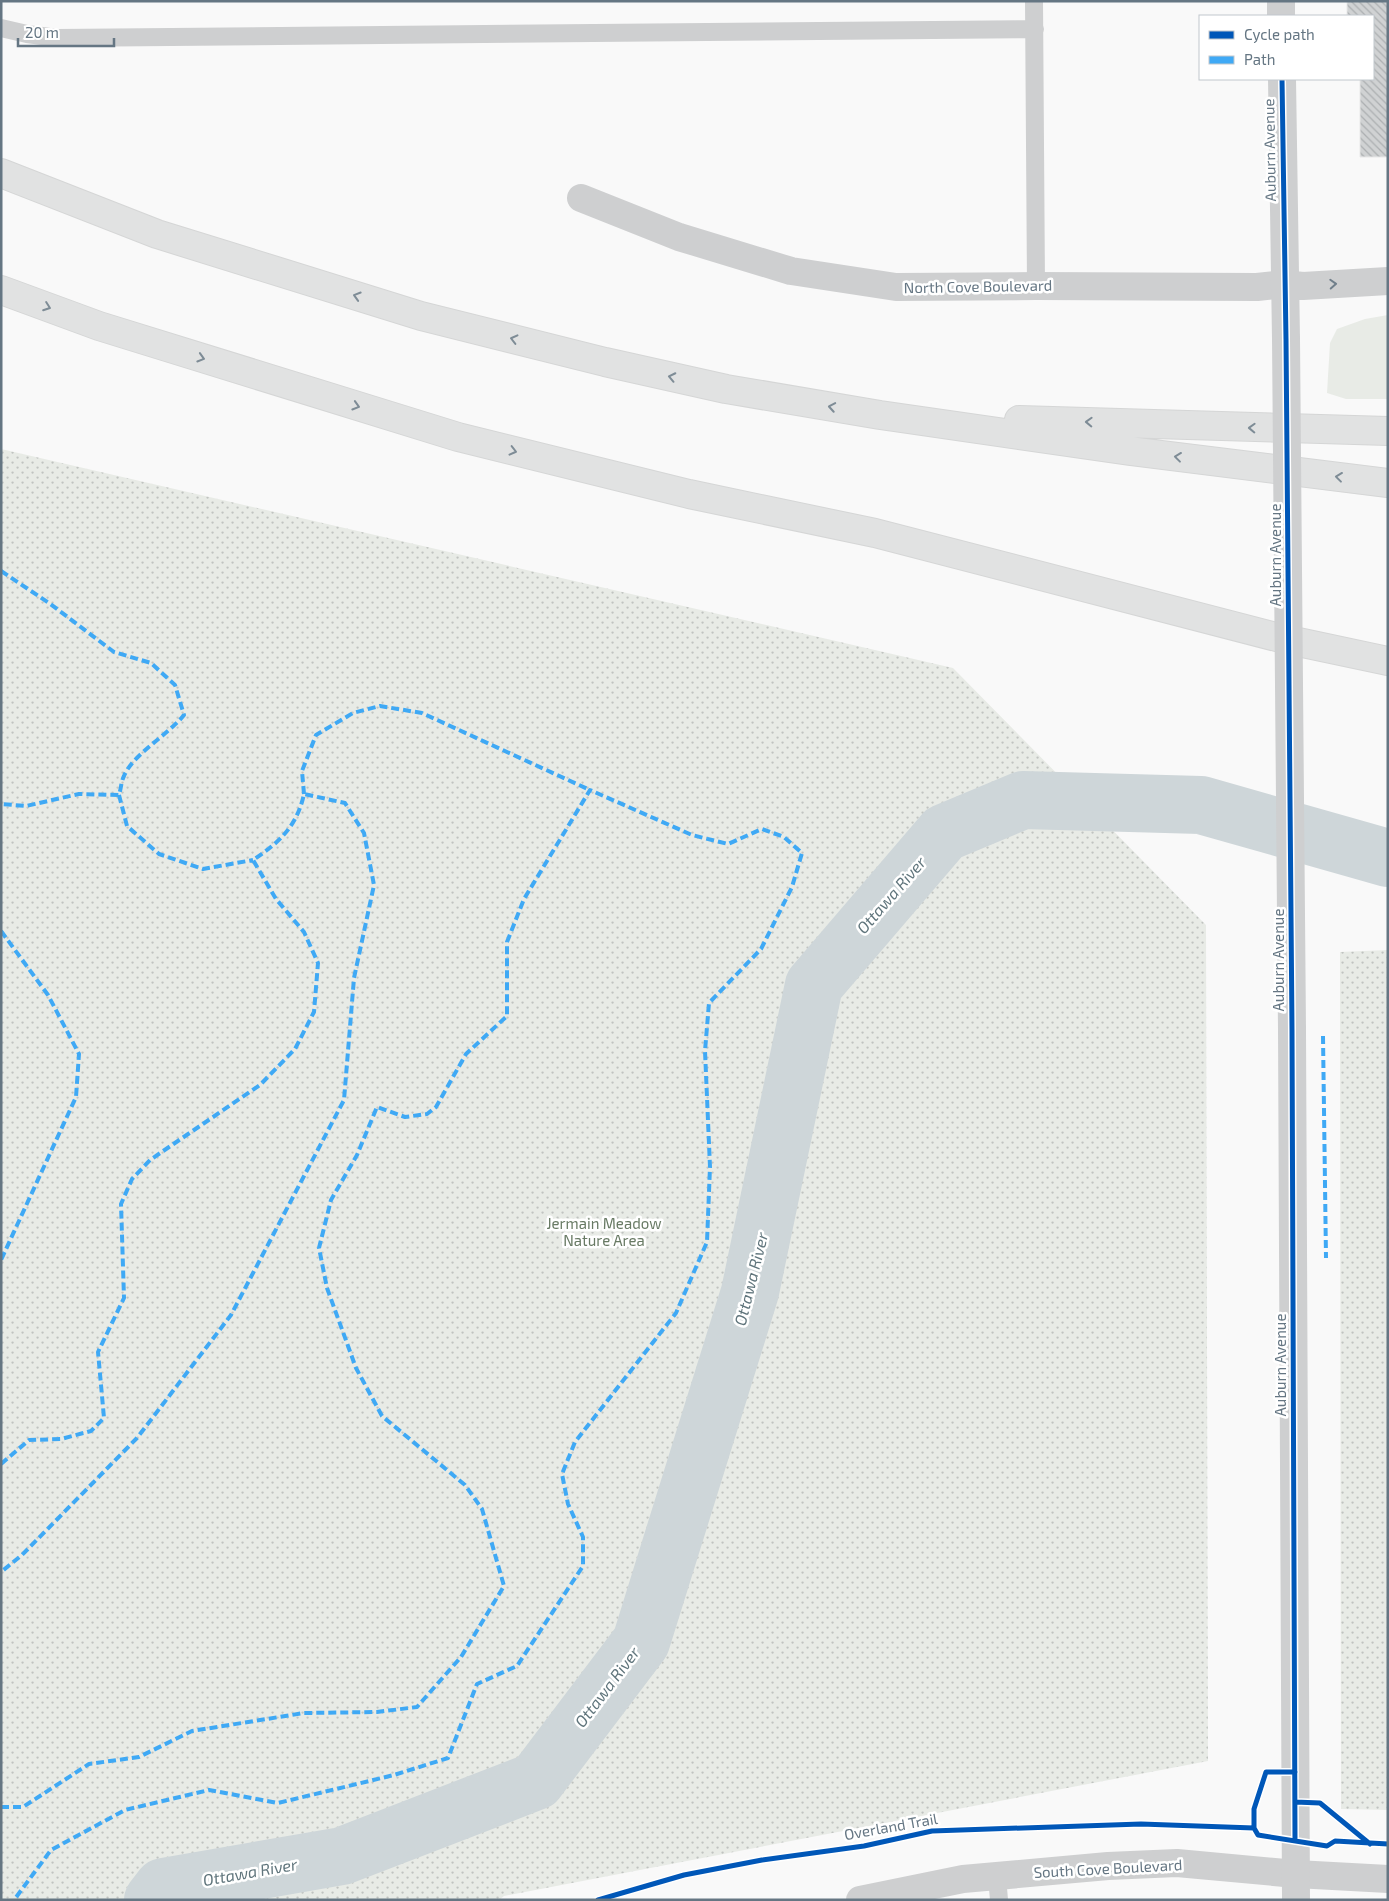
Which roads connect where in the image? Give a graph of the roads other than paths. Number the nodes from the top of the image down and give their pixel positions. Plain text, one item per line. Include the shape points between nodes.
1 (1034, 1) edge
2 (1281, 1) edge
3 (1281, 15) edge
4 (1, 28) edge
5 (1034, 29) junction
6 (1282, 80) edge
7 (1, 173) edge
8 (581, 198) dead end
9 (1388, 281) edge
10 (1284, 284) junction
11 (1036, 286) junction
12 (1, 290) edge
13 (880, 415) junction
14 (1388, 431) edge
15 (1388, 483) edge
16 (1388, 661) edge
17 (1388, 1879) edge
18 (1296, 1887) edge
19 (998, 1888) edge
20 (897, 1896) edge
21 (860, 1900) edge

1 - 5 lane
2 - 3 street
4 - 5 lane via 57,38
5 - 11 lane
6 - 10 street, Auburn Avenue
13 -> 7 highway via 708,385 421,316 157,234
8 - 11 street, North Cove Boulevard via 679,237 791,271 896,288
10 -> 9 street, North Cove Boulevard via 1303,286
10 - 11 street, North Cove Boulevard via 1256,287
10 - 18 street, Auburn Avenue, bridge
12 -> 16 highway via 99,326 458,437 689,494 875,533 1284,638
14 -> 13 highway
15 -> 13 highway via 1130,451
17 - 18 street, South Cove Boulevard
18 - 19 street, South Cove Boulevard via 1177,1863 1108,1866
19 - 20 street, South Cove Boulevard via 963,1879
20 - 21 street, South Cove Boulevard

